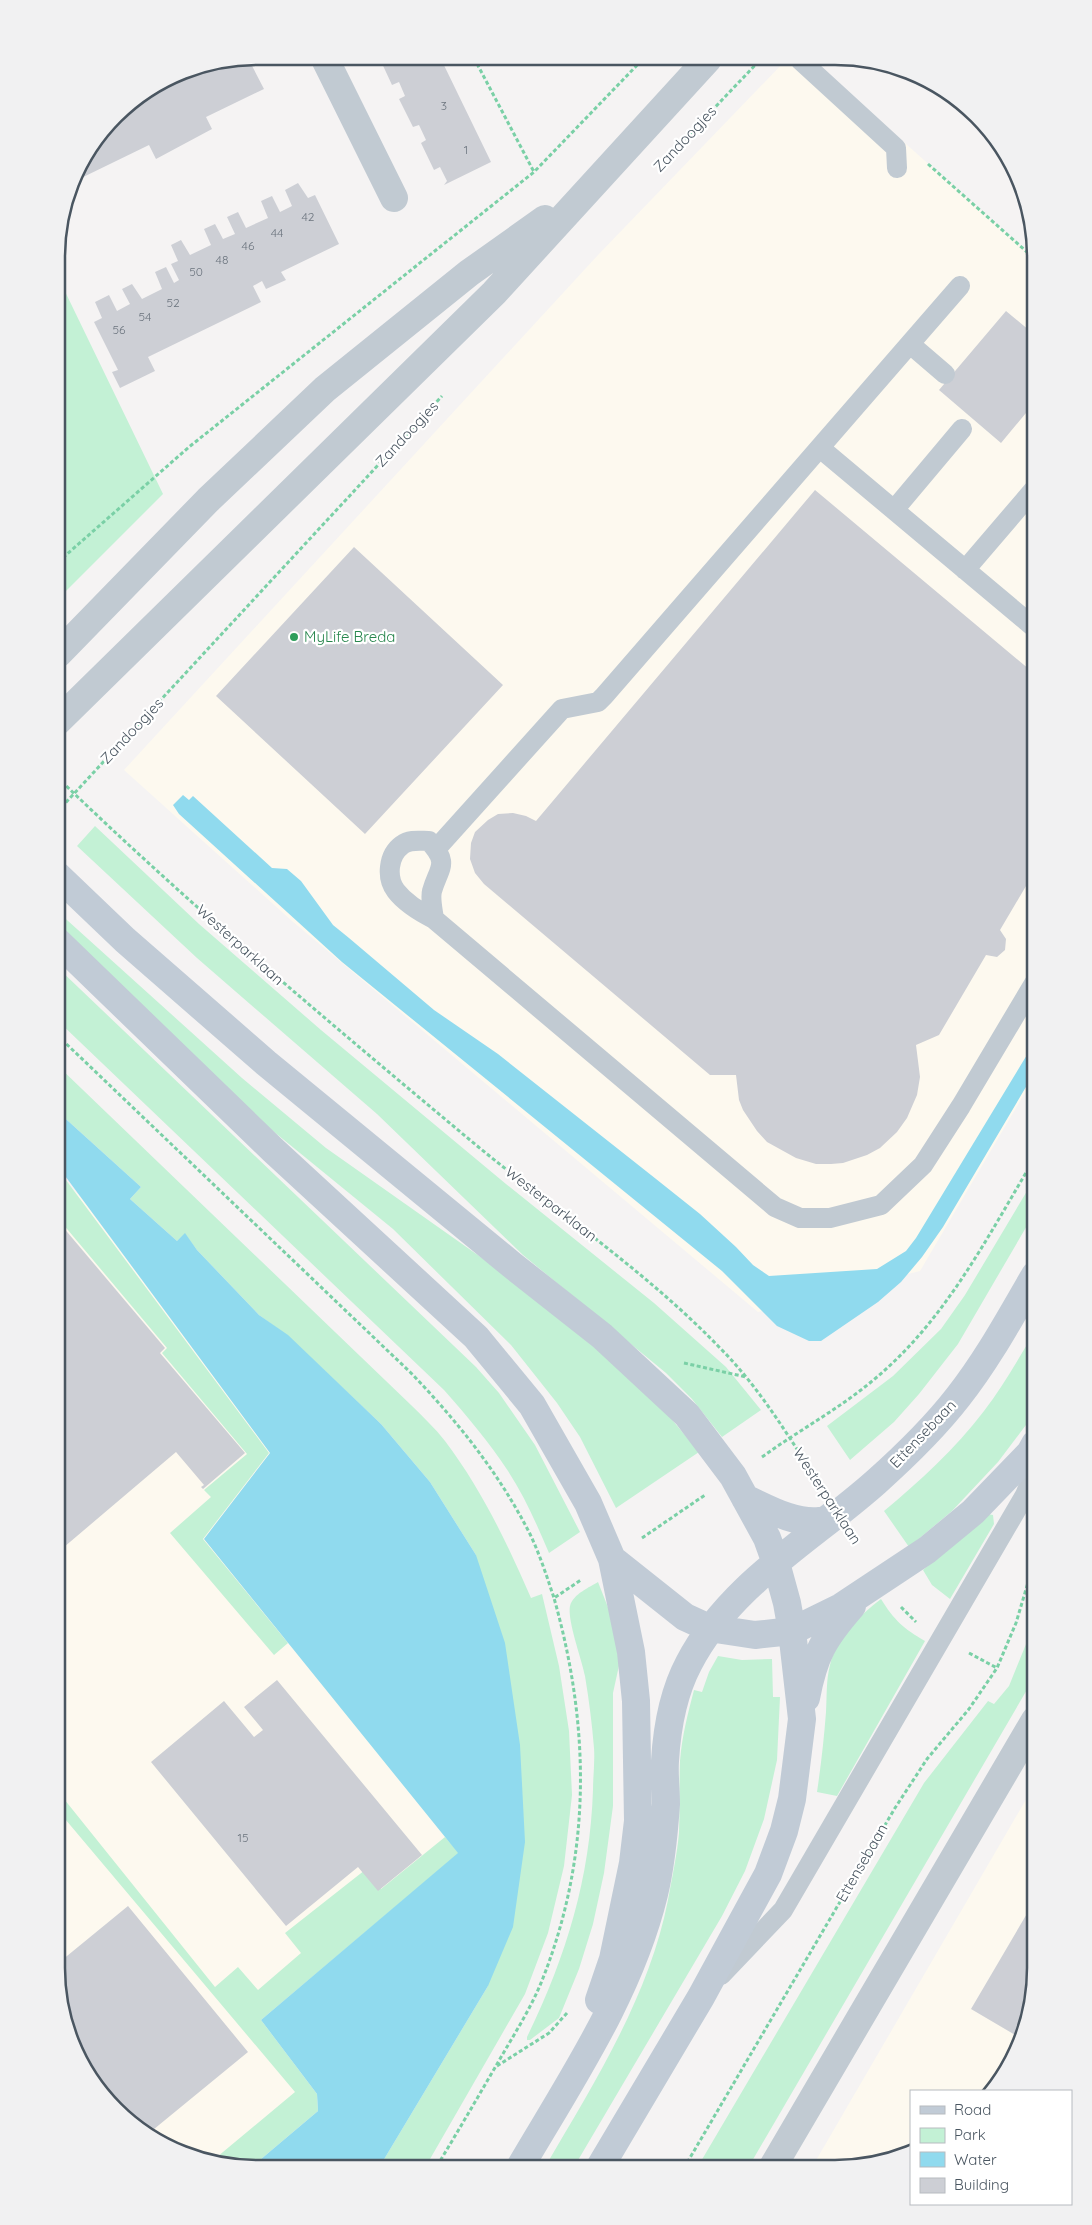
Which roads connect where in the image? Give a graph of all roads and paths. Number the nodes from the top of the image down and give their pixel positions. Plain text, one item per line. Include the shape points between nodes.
1 (328, 65) edge
2 (478, 65) edge
3 (637, 65) edge
4 (702, 65) edge
5 (755, 65) edge
6 (804, 65) edge
7 (678, 146) dead end
8 (896, 158) joint
9 (534, 172) junction
10 (589, 187) junction
11 (394, 198) dead end
12 (1027, 252) edge
13 (960, 286) dead end
14 (910, 344) junction
15 (945, 374) dead end
16 (443, 395) dead end
17 (962, 429) dead end
18 (820, 448) junction
19 (1027, 498) edge
20 (894, 510) junction
21 (65, 556) edge
22 (965, 570) junction
23 (1027, 621) edge
24 (65, 647) edge
25 (65, 715) edge
26 (65, 785) edge
27 (75, 794) junction
28 (65, 804) edge
29 (436, 849) junction
30 (65, 883) edge
31 (434, 919) junction
32 (65, 949) edge
33 (1027, 995) edge
34 (65, 1043) edge
35 (1027, 1290) edge
36 (1027, 1456) edge
37 (1027, 1490) edge
38 (745, 1498) junction
39 (838, 1512) junction
40 (612, 1559) junction
41 (776, 1563) junction
42 (1027, 1586) edge
43 (873, 1587) junction
44 (554, 1598) dead end
45 (710, 1628) junction
46 (792, 1631) junction
47 (943, 1638) junction
48 (997, 1668) junction
49 (802, 1719) junction
50 (1027, 1734) edge
51 (700, 1997) junction
52 (570, 2009) dead end
53 (495, 2068) dead end
54 (575, 2073) junction
55 (524, 2160) edge
56 (604, 2160) edge
57 (689, 2160) edge
58 (777, 2160) edge

1 - 11 street
2 - 9 path
3 - 9 path
4 - 10 street
5 - 7 path, Zandoogjes
6 - 8 lane via 835,101
8 - 12 path via 928,164
9 - 21 path via 189,447
10 - 24 street via 469,273 325,389 208,500
10 - 25 street via 494,293
13 - 14 lane
14 - 15 lane
14 - 18 lane
16 - 27 path, Zandoogjes
17 - 20 lane
18 - 20 lane
18 - 29 lane via 604,696 598,702 562,709
19 - 22 lane
20 - 22 lane
22 - 23 lane
26 - 27 path, Westerparklaan
27 - 28 path, Zandoogjes
27 - 39 path, Westerparklaan via 271,973 474,1143 654,1285 747,1377
29 - 31 lane via 442,858 442,869 432,893
29 - 31 lane via 429,841 413,840 392,855 390,866 395,890 405,901
30 - 38 main road via 125,940 266,1063 602,1336 687,1415
31 - 33 lane via 733,1172 776,1206 800,1218 830,1218 881,1205 923,1165
32 - 40 main road via 273,1150 476,1337 532,1405 588,1503
34 - 44 path via 448,1412 493,1470 512,1502 530,1535
35 - 39 main road, Ettensebaan via 958,1397 911,1449
36 - 43 main road via 973,1512 927,1550
37 - 47 lane
38 - 39 main road via 803,1520 822,1522
38 - 41 main road via 767,1538
39 - 41 main road, Ettensebaan
40 - 45 main road via 672,1608
40 - 54 main road, Ettensebaan via 631,1652 636,1701 638,1821 633,1863 613,1959
41 - 45 main road, Ettensebaan via 734,1600
41 - 46 main road
42 - 48 path, Ettensebaan
43 - 46 main road
43 - 47 path via 895,1601 911,1618
43 - 49 main road via 829,1633 818,1653
45 - 46 main road via 755,1635
45 - 54 main road, Ettensebaan via 688,1663 671,1710 661,1848 642,1940 629,1973
46 - 49 main road
47 - 48 path
47 - 51 lane via 783,1910
48 - 57 path, Ettensebaan via 927,1759 895,1808
49 - 51 main road via 792,1799 776,1853 768,1874
50 - 58 street
51 - 56 main road
52 - 53 path via 549,2033
54 - 55 main road, Ettensebaan

